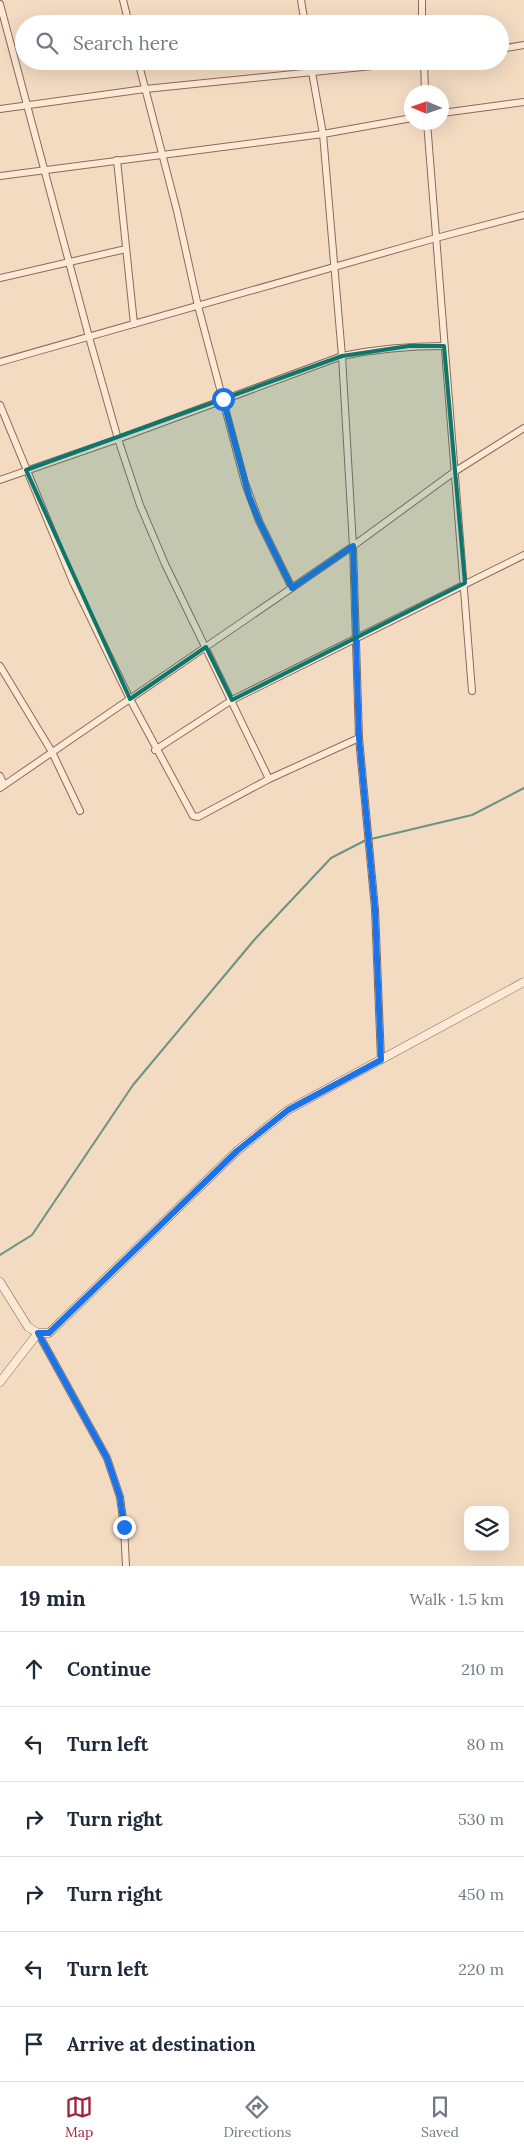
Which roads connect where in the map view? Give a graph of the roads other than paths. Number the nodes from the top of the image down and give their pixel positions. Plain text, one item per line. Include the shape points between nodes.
1 (123, 0) edge
2 (301, 0) edge
3 (422, 0) edge
4 (0, 4) edge
5 (127, 15) edge
6 (304, 15) edge
7 (422, 15) edge
8 (524, 45) edge
9 (509, 48) edge
10 (15, 62) edge
11 (17, 70) edge
12 (140, 70) edge
13 (312, 70) edge
14 (340, 70) edge
15 (424, 70) edge
16 (312, 73) junction
17 (425, 85) edge
18 (145, 89) junction
19 (524, 102) edge
20 (26, 104) junction
21 (0, 109) edge
22 (449, 112) edge
23 (404, 119) edge
24 (428, 130) edge
25 (323, 134) junction
26 (161, 154) junction
27 (116, 160) junction
28 (44, 169) junction
29 (0, 176) edge
30 (524, 216) edge
31 (436, 238) junction
32 (126, 249) junction
33 (69, 262) junction
34 (335, 267) junction
35 (0, 278) edge
36 (198, 306) junction
37 (134, 324) junction
38 (89, 337) junction
39 (444, 346) junction
40 (342, 356) junction
41 (0, 362) edge
42 (223, 399) junction
43 (0, 405) edge
44 (524, 428) edge
45 (118, 439) junction
46 (26, 470) junction
47 (454, 472) junction
48 (0, 480) edge
49 (353, 546) junction
50 (524, 556) edge
51 (465, 583) junction
52 (292, 588) junction
53 (355, 638) junction
54 (206, 647) junction
55 (0, 666) edge
56 (472, 691) dead end
57 (130, 699) junction
58 (232, 700) junction
59 (359, 738) junction
60 (155, 750) junction
61 (52, 752) junction
62 (0, 776) edge
63 (269, 779) junction
64 (2, 786) edge
65 (80, 811) dead end
66 (524, 982) edge
67 (381, 1060) junction
68 (0, 1282) edge
69 (38, 1333) junction
70 (0, 1382) edge
71 (126, 1566) edge

1 - 5 street
2 - 6 street
3 - 7 street
4 - 10 street
8 - 9 street
11 - 20 street
12 - 18 street
13 - 16 street
14 - 16 street
15 - 17 street
16 - 18 street
16 - 25 street
18 - 20 street
18 - 26 street
19 - 22 street
20 - 21 street
20 - 28 street
23 - 25 street
24 - 31 street
25 - 26 street
25 - 34 street
26 - 27 street
26 - 36 street
27 - 28 street
27 - 32 street
28 - 29 street
28 - 33 street
30 - 31 street
31 - 34 street
31 - 39 street
32 - 33 street
32 - 37 street
33 - 35 street
33 - 38 street
34 - 36 street
34 - 40 street
36 - 37 street
36 - 42 street
37 - 38 street
38 - 41 street
38 - 45 street
39 - 40 street via 375,349
39 - 47 street
40 - 42 street
40 - 49 street
42 - 45 street
42 - 52 street via 259,521
43 - 46 street
44 - 47 street
45 - 46 street
45 - 54 street via 140,505
46 - 48 street
46 - 57 street via 74,582
47 - 49 street
47 - 51 street
49 - 52 street
49 - 53 street
50 - 51 street
51 - 53 street
51 - 56 street
52 - 54 street
53 - 58 street
53 - 59 street
54 - 57 street
54 - 58 street
55 - 61 street
57 - 60 street
57 - 61 street
58 - 60 street
58 - 63 street
59 - 63 street
59 - 67 street via 375,909
60 - 63 street via 195,817
61 - 64 street
61 - 65 street
62 - 64 street
66 - 67 street
67 - 69 street via 288,1110 237,1151 49,1333
68 - 69 street via 28,1327
69 - 70 street
69 - 71 street via 107,1458 120,1497

